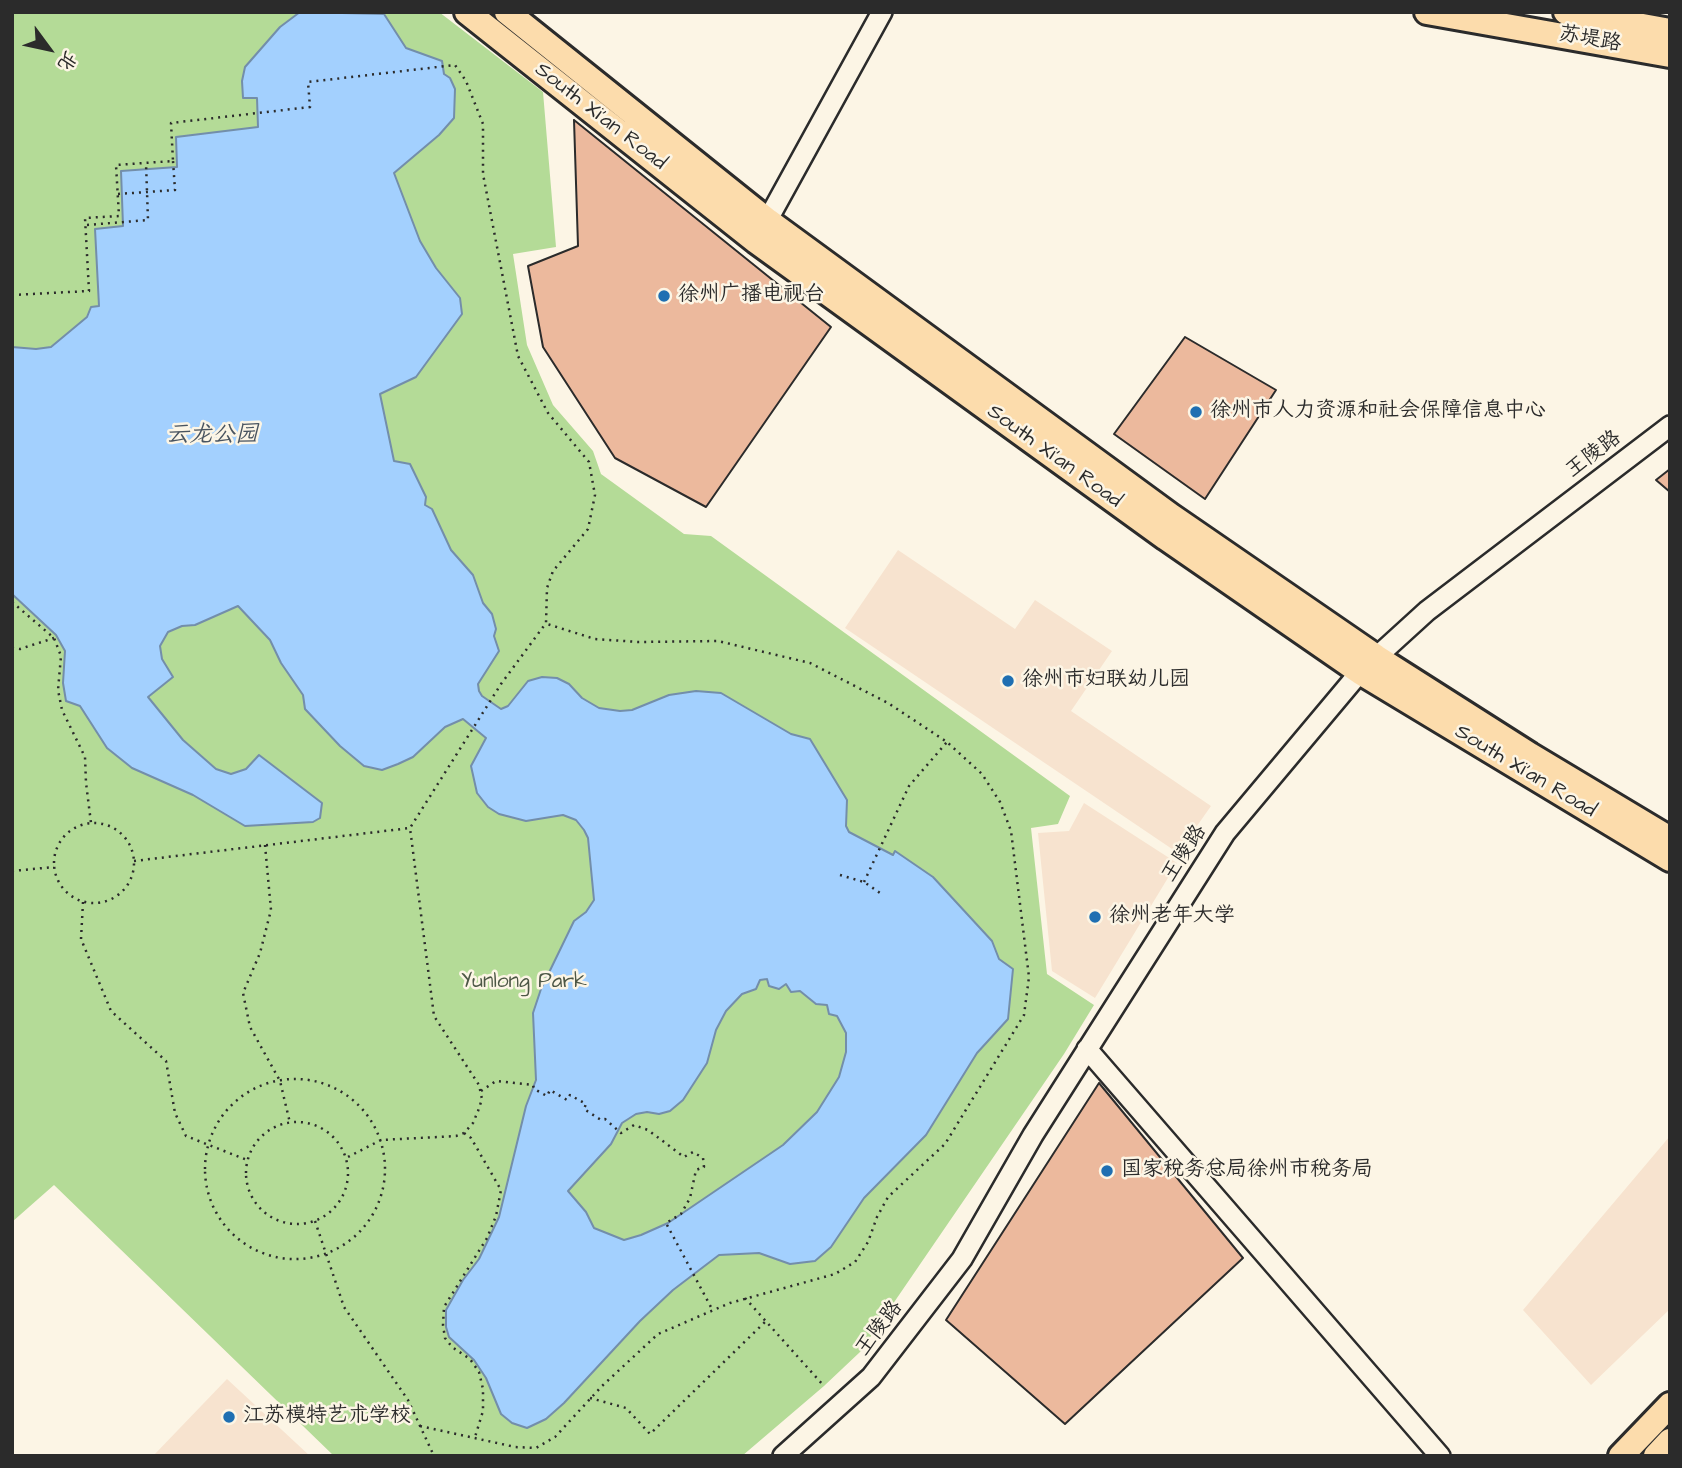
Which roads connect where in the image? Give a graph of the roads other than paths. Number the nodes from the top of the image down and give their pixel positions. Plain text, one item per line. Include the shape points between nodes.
1 (467, 12) edge
2 (507, 12) edge
3 (528, 12) edge
4 (882, 12) edge
5 (1427, 12) edge
6 (1566, 12) edge
7 (1670, 31) edge
8 (540, 39) junction
9 (1670, 55) edge
10 (762, 231) junction
11 (1670, 426) edge
12 (1368, 664) junction
13 (1670, 839) edge
14 (1670, 859) edge
15 (1087, 1049) junction
16 (1670, 1405) edge
17 (1670, 1441) edge
18 (783, 1456) edge
19 (1440, 1456) edge
20 (1621, 1456) edge
21 (1656, 1456) edge

1 - 10 main road, South Xi'an Road
2 - 8 main road, South Xi'an Road
3 - 8 main road
4 - 10 street
5 - 9 main road, 苏堤路
6 - 7 main road, 苏堤路
8 - 10 main road, South Xi'an Road
10 - 12 main road, South Xi'an Road via 1166,538
11 - 12 street, 王陵路 via 1427,611
12 - 13 main road, South Xi'an Road
12 - 14 main road, South Xi'an Road
12 - 15 street, 王陵路 via 1225,833
15 - 18 street, 王陵路 via 962,1259 871,1377
15 - 19 street
16 - 20 main road
17 - 21 main road

